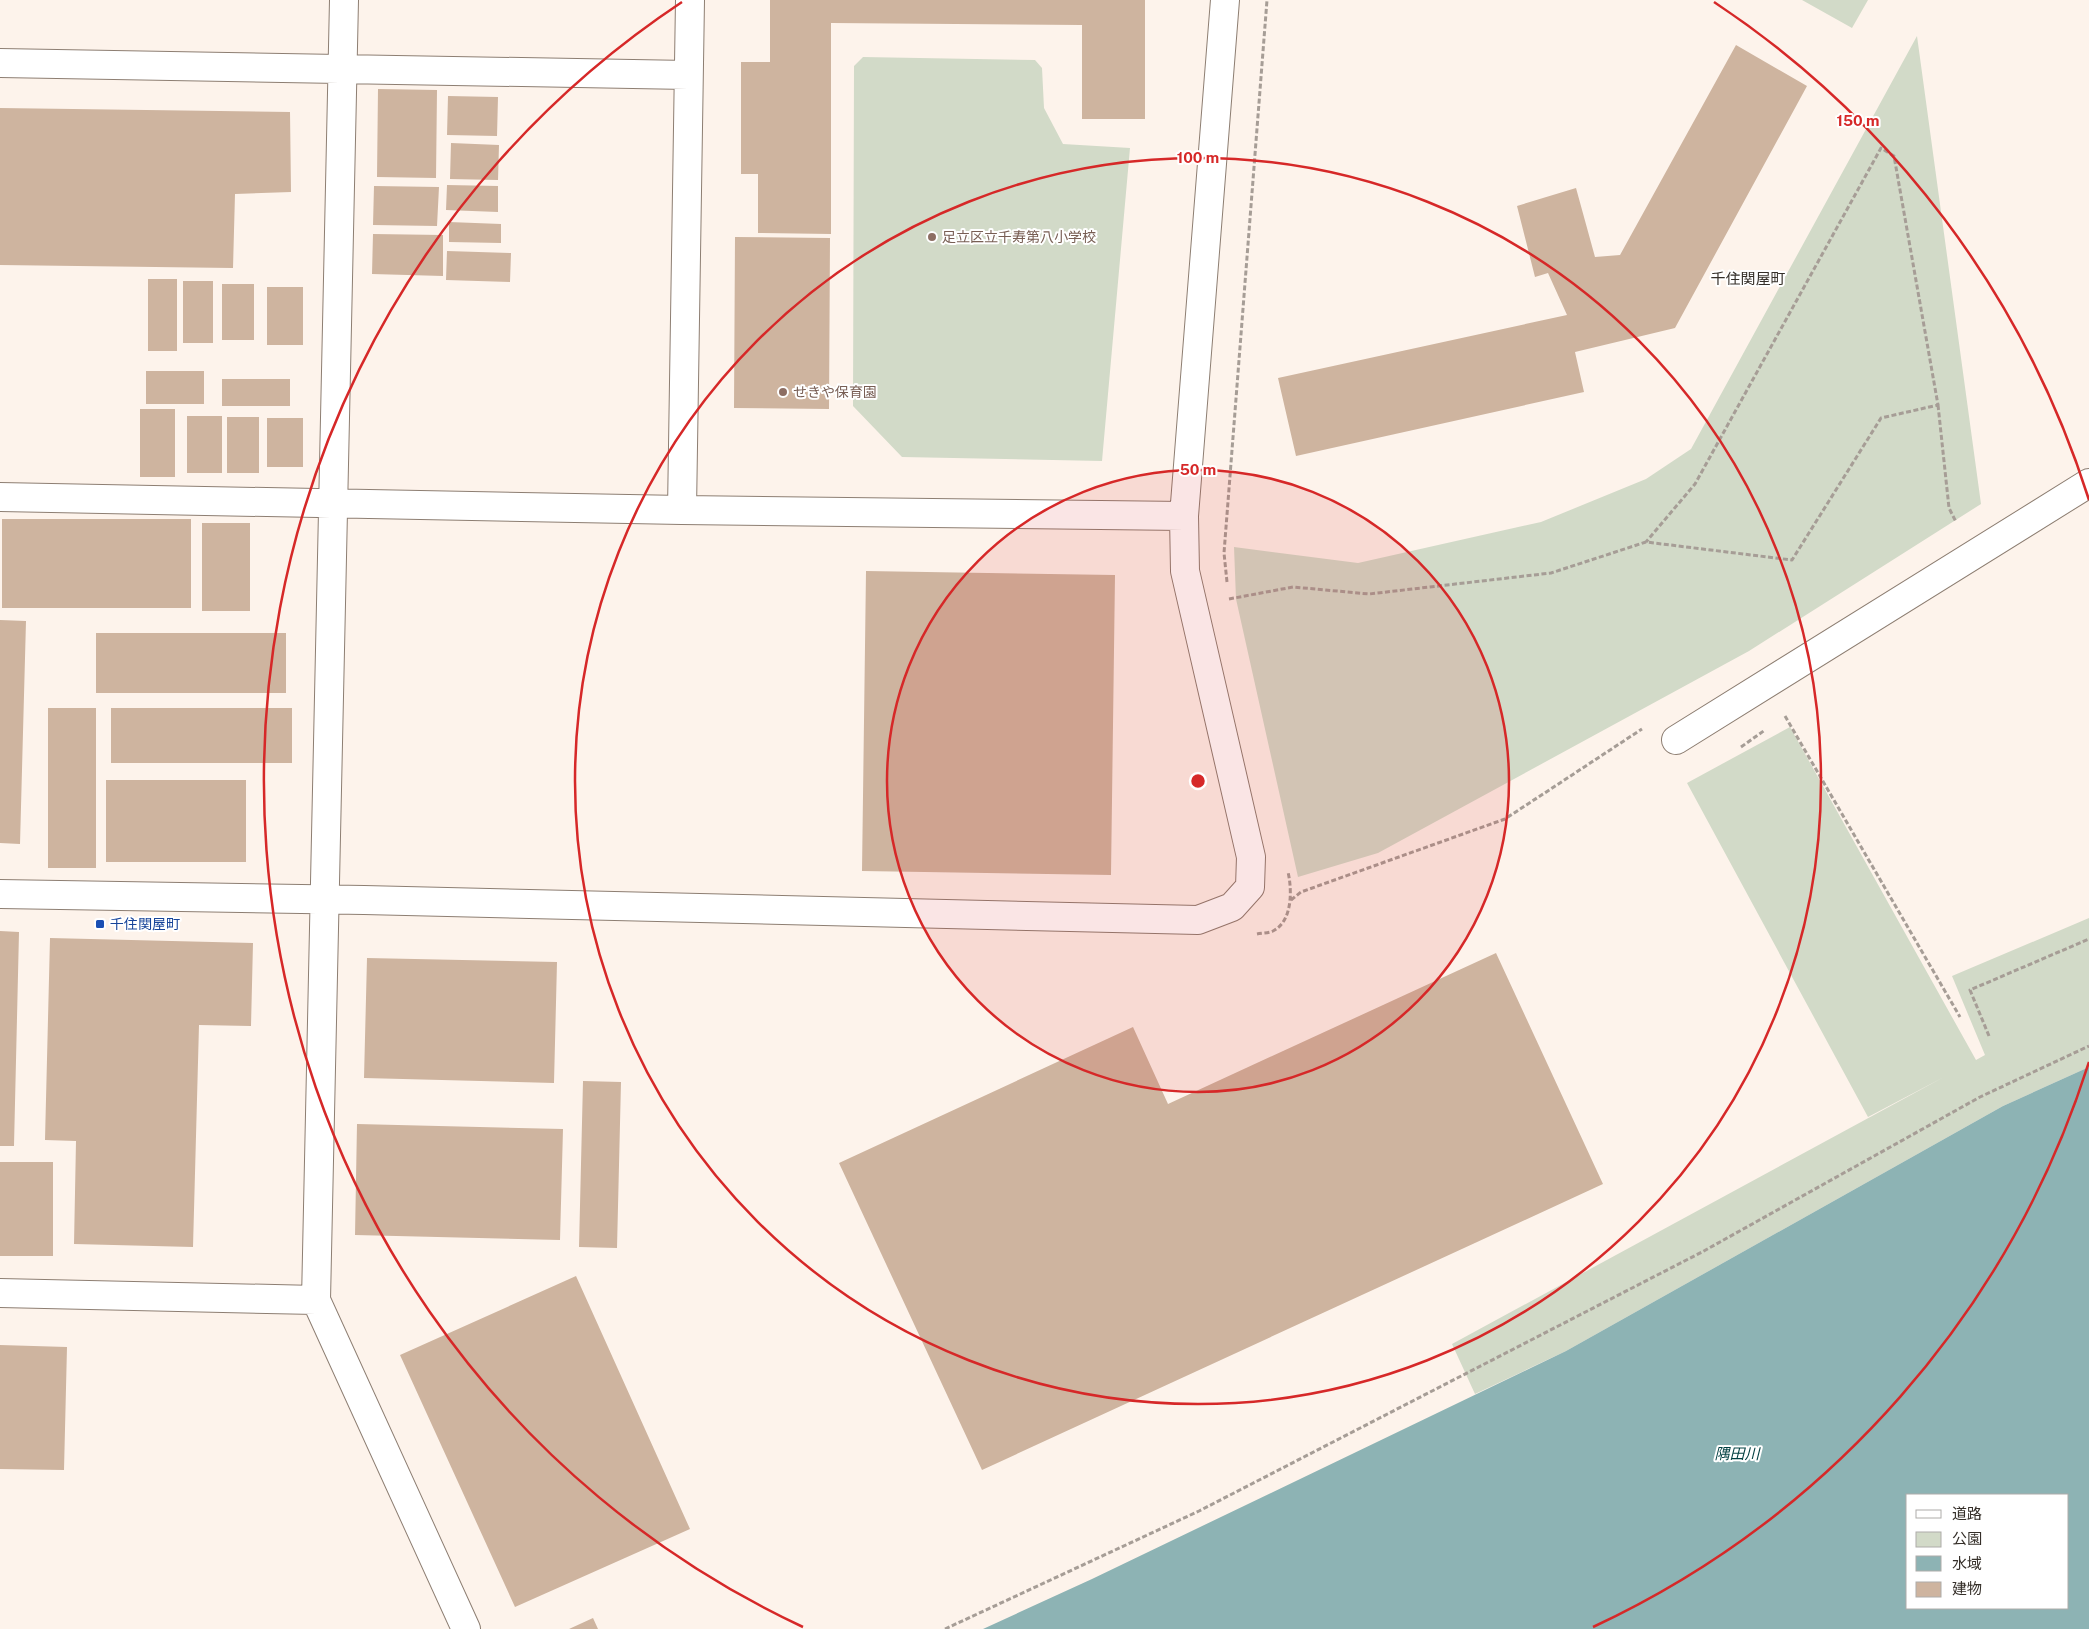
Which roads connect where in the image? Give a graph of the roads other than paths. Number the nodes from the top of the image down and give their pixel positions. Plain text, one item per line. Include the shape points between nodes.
1 (344, 0) edge
2 (690, 0) edge
3 (1225, 0) edge
4 (0, 63) edge
5 (342, 69) junction
6 (688, 75) junction
7 (2089, 483) edge
8 (0, 497) edge
9 (332, 504) junction
10 (682, 510) junction
11 (1184, 516) junction
12 (1676, 740) dead end
13 (0, 894) edge
14 (325, 899) junction
15 (0, 1293) edge
16 (316, 1300) junction
17 (466, 1629) edge

1 - 5 street
2 - 6 street
3 - 11 street
4 - 5 street
5 - 6 street
5 - 9 street
6 - 10 street
7 - 12 street
8 - 9 street
9 - 10 street
9 - 14 street
10 - 11 street
11 - 14 street via 1185,571 1251,857 1250,887 1232,907 1198,920
13 - 14 street
14 - 16 street
15 - 16 street
16 - 17 street

